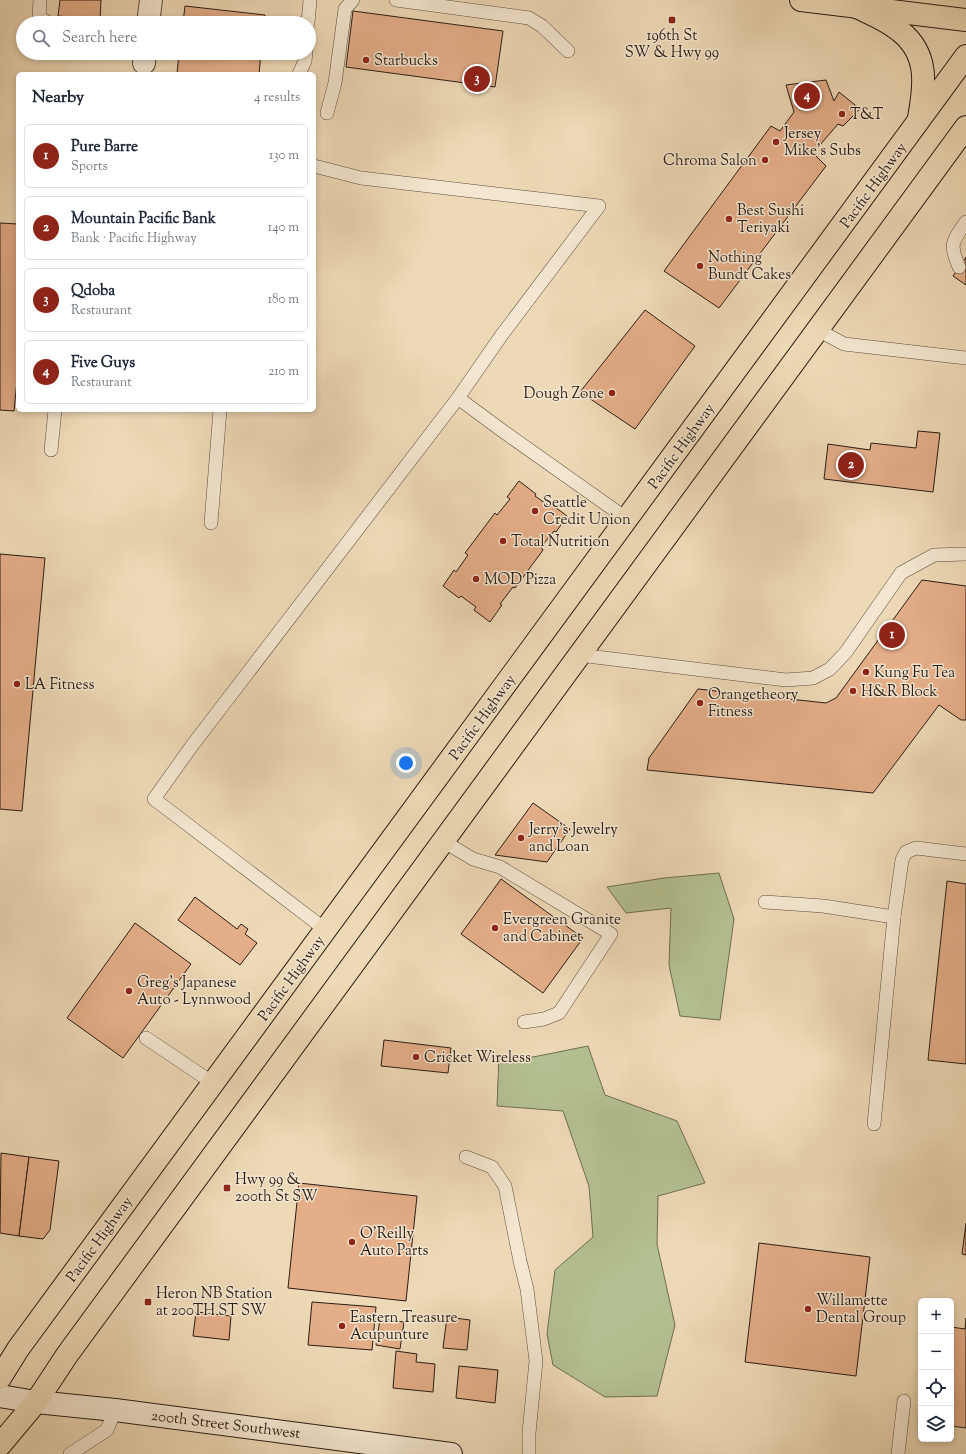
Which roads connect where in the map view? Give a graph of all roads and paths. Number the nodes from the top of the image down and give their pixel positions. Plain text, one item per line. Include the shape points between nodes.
1 (40, 0) edge
2 (151, 0) edge
3 (310, 0) edge
4 (353, 0) edge
5 (396, 0) edge
6 (801, 0) edge
7 (857, 7) junction
8 (39, 16) edge
9 (149, 16) edge
10 (309, 16) edge
11 (966, 20) edge
12 (568, 51) dead end
13 (966, 56) edge
14 (305, 60) edge
15 (300, 72) edge
16 (327, 113) dead end
17 (919, 122) junction
18 (966, 127) edge
19 (316, 167) edge
20 (966, 222) edge
21 (959, 267) dead end
22 (818, 330) junction
23 (966, 358) edge
24 (458, 398) junction
25 (55, 412) edge
26 (220, 412) edge
27 (52, 450) dead end
28 (628, 519) junction
29 (211, 524) dead end
30 (966, 554) edge
31 (579, 656) junction
32 (443, 841) junction
33 (966, 854) edge
34 (765, 902) dead end
35 (894, 917) junction
36 (326, 930) junction
37 (524, 1022) dead end
38 (146, 1038) dead end
39 (213, 1083) junction
40 (874, 1124) dead end
41 (466, 1157) dead end
42 (0, 1378) edge
43 (0, 1396) edge
44 (904, 1401) dead end
45 (36, 1402) junction
46 (115, 1410) junction
47 (0, 1445) edge
48 (374, 1449) edge
49 (70, 1454) edge
50 (451, 1454) edge
51 (529, 1454) edge
52 (898, 1454) edge

1 - 8 lane
2 - 9 street
3 - 10 lane
4 - 16 lane via 345,9 335,83
5 - 12 lane via 529,18 542,26
6 - 7 main road
7 - 11 main road
7 - 17 main road via 901,31 916,49 924,73 924,96
13 - 17 main road, Pacific Highway
14 - 15 lane
17 - 28 main road, Pacific Highway
18 - 22 main road
19 - 24 lane via 361,178 599,206 501,336
20 - 21 lane via 953,240 953,252
22 - 23 lane via 844,344
22 - 31 main road
24 - 28 lane
24 - 36 lane via 196,740 154,799
25 - 27 lane
26 - 29 lane
28 - 36 main road, Pacific Highway
30 - 31 lane via 934,555 901,573 846,652 830,669 813,678 786,680
31 - 32 main road
32 - 37 lane via 473,859 500,867 611,934 559,1013
32 - 45 main road via 67,1355
33 - 35 lane via 916,848 906,852 902,860
34 - 35 lane via 823,906
35 - 40 lane
36 - 39 main road, Pacific Highway
38 - 39 lane
39 - 42 main road, Pacific Highway via 18,1349
41 - 51 lane via 492,1167 505,1186 527,1289 536,1361
43 - 45 street, 200th Street Southwest
44 - 52 lane
45 - 46 street, 200th Street Southwest
45 - 47 main road
46 - 48 street, 200th Street Southwest
46 - 49 lane via 107,1430
48 - 50 street, 200th Street Southwest

